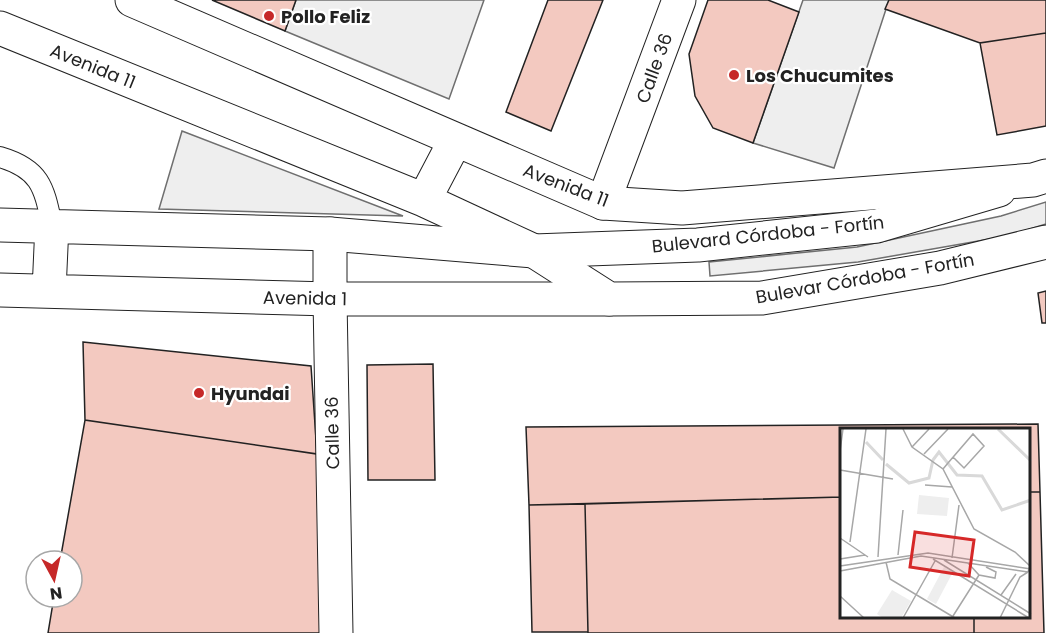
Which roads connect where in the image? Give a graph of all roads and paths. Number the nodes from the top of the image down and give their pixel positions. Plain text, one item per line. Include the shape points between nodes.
1 (132, 0) edge
2 (679, 0) edge
3 (0, 28) edge
4 (456, 141) junction
5 (0, 157) edge
6 (1039, 178) edge
7 (424, 200) junction
8 (603, 203) junction
9 (0, 225) edge
10 (52, 225) junction
11 (330, 234) junction
12 (1046, 242) edge
13 (534, 251) junction
14 (0, 290) edge
15 (49, 291) junction
16 (330, 299) junction
17 (609, 299) junction
18 (336, 633) edge

1 - 4 main road, Avenida 11
2 - 8 main road, Calle 36
3 - 7 main road, Avenida 11
4 - 7 main road
4 - 8 main road, Avenida 11
5 - 10 lane via 34,174 45,191
6 - 8 main road, Avenida 11 via 682,208
6 - 13 main road, Bulevard Córdoba - Fortín via 877,225 698,245
7 - 13 main road, Avenida 11
9 - 10 main road
10 - 11 main road
10 - 15 main road
11 - 13 main road
11 - 16 main road, Calle 36
12 - 17 main road, Bulevar Córdoba - Fortín via 940,268 762,298
13 - 17 main road, Avenida 11
14 - 15 main road, Avenida 1
15 - 16 main road, Avenida 1
16 - 17 main road, Avenida 1
16 - 18 main road, Calle 36

